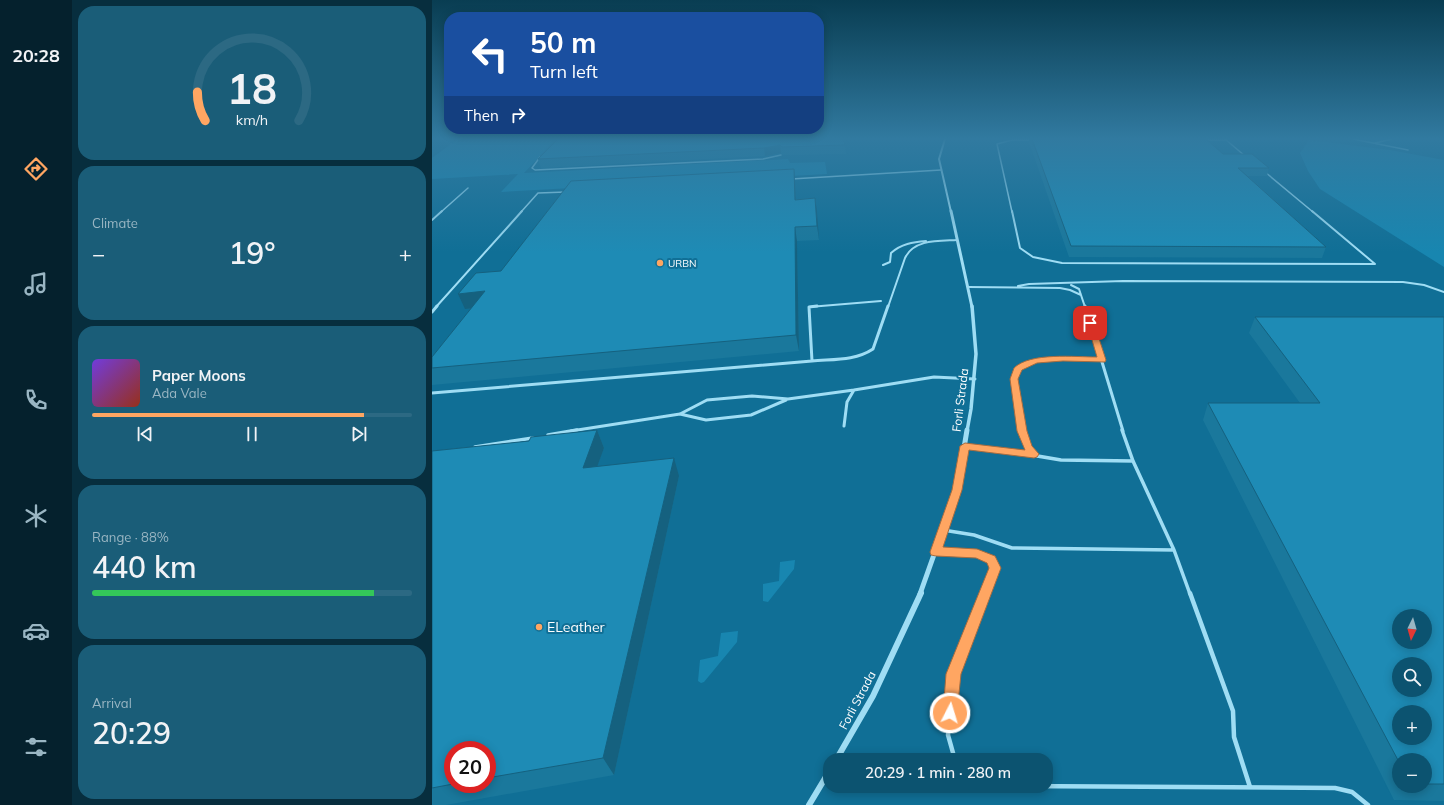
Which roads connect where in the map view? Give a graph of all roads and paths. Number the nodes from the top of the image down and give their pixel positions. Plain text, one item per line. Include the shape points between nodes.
1 (830, 177) edge
2 (943, 177) edge
3 (1004, 177) edge
4 (1270, 177) edge
5 (789, 179) edge
6 (468, 188) dead end
7 (569, 192) edge
8 (432, 220) edge
9 (957, 240) junction
10 (926, 241) junction
11 (883, 266) dead end
12 (1066, 284) junction
13 (968, 287) junction
14 (1014, 287) junction
15 (1444, 292) edge
16 (1081, 295) junction
17 (881, 301) dead end
18 (432, 312) edge
19 (1102, 360) junction
20 (812, 361) junction
21 (975, 379) junction
22 (854, 390) junction
23 (432, 393) edge
24 (788, 399) junction
25 (680, 414) junction
26 (844, 426) dead end
27 (965, 446) junction
28 (471, 448) edge
29 (1034, 454) junction
30 (1133, 461) junction
31 (944, 530) junction
32 (1174, 550) junction
33 (936, 552) junction
34 (840, 753) edge
35 (953, 753) edge
36 (823, 782) edge
37 (1053, 786) edge
38 (1250, 788) junction
39 (809, 805) edge
40 (1368, 805) edge

1 - 5 lane
2 - 9 street, Forli Strada
3 - 4 lane via 1020,248 1033,257 1062,263 1375,264
6 - 8 lane
7 - 18 lane via 538,193
9 - 10 lane
9 - 13 street, Forli Strada
10 - 11 lane via 908,243 896,248 891,253 890,262
10 - 20 lane via 910,250 904,257 873,349 856,357
12 - 14 lane via 1029,284
12 - 15 lane via 1123,281 1403,282 1420,283
12 - 16 lane via 1079,288
13 - 14 lane
13 - 21 street, Forli Strada via 975,333
14 - 16 lane via 1060,288
16 - 19 lane
17 - 20 lane via 809,307
19 - 29 lane via 1035,361 1018,368 1014,379 1022,431 1027,447
19 - 30 lane
20 - 23 lane
21 - 22 lane via 934,377
21 - 27 street, Forli Strada
22 - 24 lane
22 - 26 lane via 847,402
24 - 25 lane via 752,396 707,400
24 - 25 lane via 750,415 706,420
25 - 28 lane
27 - 29 lane
27 - 31 street, Forli Strada via 957,490
29 - 30 lane via 1060,460
30 - 32 lane
31 - 32 lane via 974,535 1012,548
31 - 33 street, Forli Strada
32 - 38 lane via 1233,710 1234,737
33 - 34 street, Forli Strada via 918,600 874,696
33 - 35 lane via 977,554 991,560 995,568 954,674 948,735
36 - 39 street
37 - 38 lane
38 - 40 lane via 1335,788 1352,792

